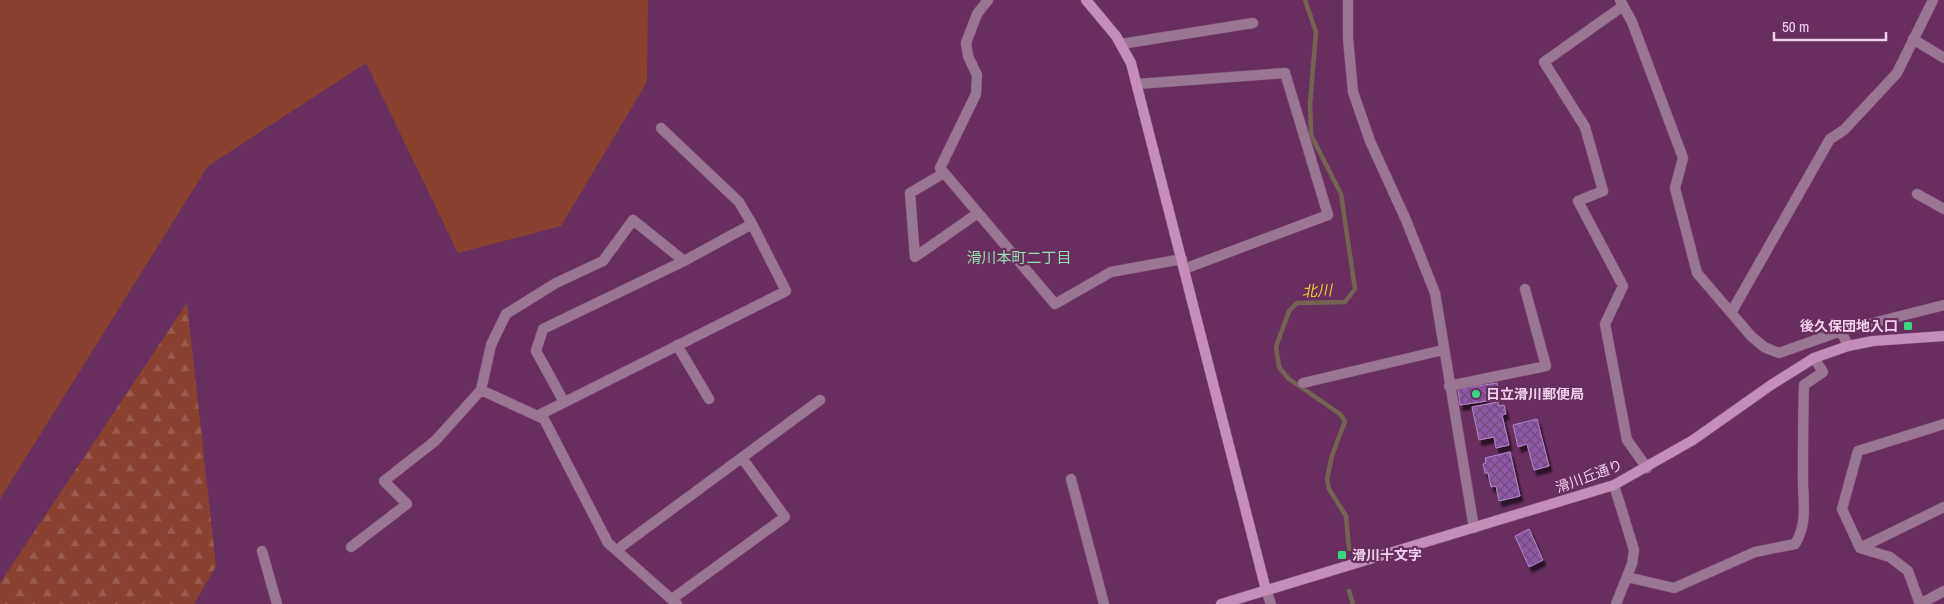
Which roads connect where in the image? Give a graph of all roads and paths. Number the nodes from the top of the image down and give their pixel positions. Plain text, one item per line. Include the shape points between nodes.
1 (988, 0) edge
2 (1086, 0) edge
3 (1348, 0) edge
4 (1934, 0) edge
5 (1622, 3) edge
6 (1253, 23) dead end
7 (1913, 39) junction
8 (1121, 44) junction
9 (1944, 58) edge
10 (1137, 84) junction
11 (661, 128) dead end
12 (944, 173) junction
13 (1917, 194) dead end
14 (1944, 209) edge
15 (978, 213) junction
16 (752, 224) junction
17 (684, 261) junction
18 (1183, 264) junction
19 (1525, 289) dead end
20 (1944, 305) edge
21 (1731, 313) junction
22 (1841, 331) junction
23 (1944, 336) edge
24 (677, 345) junction
25 (1848, 346) junction
26 (1443, 350) junction
27 (1814, 358) junction
28 (1303, 383) dead end
29 (1449, 386) junction
30 (481, 390) junction
31 (708, 399) dead end
32 (820, 400) dead end
33 (564, 402) junction
34 (537, 416) junction
35 (1944, 424) edge
36 (742, 458) junction
37 (1647, 468) junction
38 (1071, 479) dead end
39 (1614, 485) junction
40 (1944, 507) edge
41 (1474, 528) junction
42 (351, 546) dead end
43 (622, 546) dead end
44 (1860, 548) junction
45 (262, 551) dead end
46 (1627, 577) junction
47 (1266, 590) junction
48 (1944, 591) edge
49 (674, 602) edge
50 (277, 604) edge
51 (1104, 604) edge
52 (1221, 604) edge
53 (1271, 604) edge
54 (1616, 604) edge

1 - 12 street via 977,14 966,43 977,75 976,94 940,168
2 - 8 street
3 - 26 street via 1353,92 1370,141 1435,293
4 - 7 street
5 - 21 street via 1683,158 1675,188 1697,273
5 - 37 street via 1544,62 1585,127 1603,191 1578,201 1623,286 1605,324 1627,440
6 - 8 street
7 - 9 street
7 - 21 street via 1897,73 1844,130 1830,139
8 - 10 street
10 - 18 street
10 - 18 street via 1285,73 1328,216
11 - 16 street via 739,202
12 - 15 street
12 - 15 street via 910,193 915,257
13 - 14 street
15 - 18 street via 1055,304 1111,272
16 - 17 street
16 - 24 street via 786,291
17 - 30 street via 633,220 603,261 556,283 506,314 490,345
17 - 33 street via 543,329 536,351
18 - 47 street
19 - 29 street via 1546,366
20 - 22 street
21 - 22 street via 1764,347 1779,354
22 - 25 street
23 - 25 street, 滑川丘通り via 1906,337
24 - 31 street
24 - 33 street
25 - 27 street, 滑川丘通り
26 - 28 street
26 - 29 street
27 - 37 street, 滑川丘通り
27 - 46 street via 1823,372 1804,385 1805,510 1795,544 1755,552 1674,588
29 - 41 street
30 - 34 street
30 - 42 street via 435,441 384,481 407,504
32 - 36 street
33 - 34 street
34 - 49 street via 544,419 608,543
35 - 44 street via 1858,451 1842,509
36 - 43 street
36 - 49 street via 785,517
37 - 39 street, 滑川丘通り
38 - 51 street
39 - 41 street, 滑川丘通り
39 - 46 street via 1634,550
40 - 44 street
41 - 47 street, 滑川丘通り
44 - 48 street via 1890,558 1908,571 1920,604
45 - 50 street
46 - 54 street
47 - 52 street, 滑川丘通り
47 - 53 street

